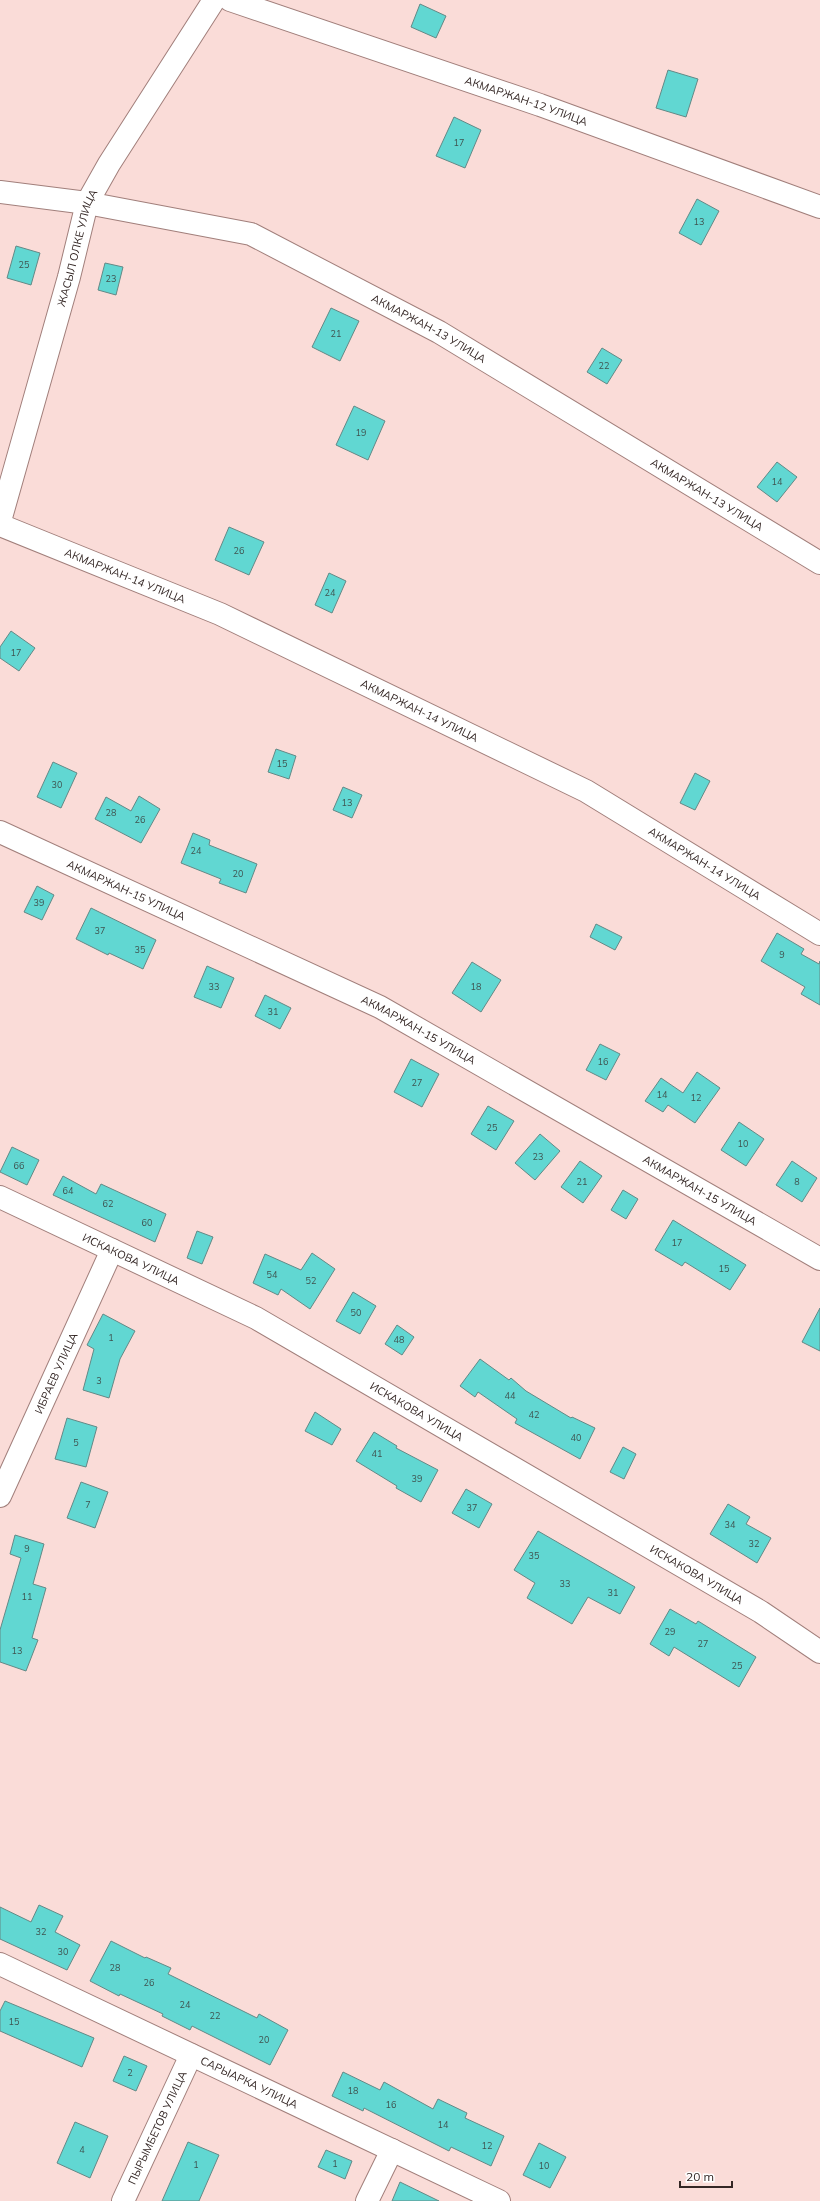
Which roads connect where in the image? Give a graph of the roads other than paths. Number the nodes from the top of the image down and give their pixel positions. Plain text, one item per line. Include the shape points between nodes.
1 (214, 0) edge
2 (230, 0) edge
3 (0, 192) edge
4 (87, 203) junction
5 (820, 208) edge
6 (0, 521) edge
7 (0, 525) edge
8 (820, 563) edge
9 (0, 832) edge
10 (820, 934) edge
11 (0, 1197) edge
12 (112, 1250) junction
13 (820, 1259) edge
14 (0, 1496) edge
15 (820, 1652) edge
16 (0, 1964) edge
17 (191, 2055) junction
18 (392, 2150) junction
19 (123, 2201) edge
20 (367, 2201) edge
21 (499, 2201) edge

1 - 4 street, ЖАСЫЛ ОЛКЕ УЛИЦА via 109,164
2 - 5 street, АКМАРЖАН-12 УЛИЦА via 540,105
3 - 4 street, АКМАРЖАН-13 УЛИЦА
4 - 6 street, ЖАСЫЛ ОЛКЕ УЛИЦА
4 - 8 street, АКМАРЖАН-13 УЛИЦА via 251,234 439,332
7 - 10 street, АКМАРЖАН-14 УЛИЦА via 220,614 586,791
9 - 13 street, АКМАРЖАН-15 УЛИЦА via 380,1007
11 - 12 street, ИСКАКОВА УЛИЦА
12 - 14 street, ИБРАЕВ УЛИЦА
12 - 15 street, ИСКАКОВА УЛИЦА via 256,1318 761,1612
16 - 17 street, САРЫАРКА УЛИЦА
17 - 18 street, САРЫАРКА УЛИЦА
17 - 19 street, ПЫРЫМБЕТОВ УЛИЦА
18 - 20 street
18 - 21 street, САРЫАРКА УЛИЦА

